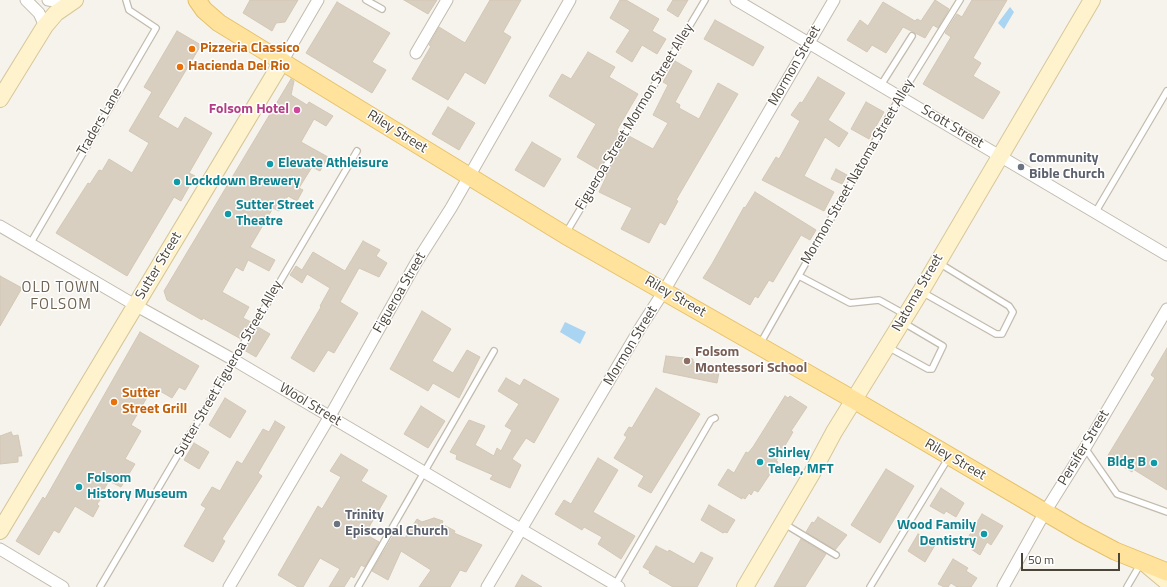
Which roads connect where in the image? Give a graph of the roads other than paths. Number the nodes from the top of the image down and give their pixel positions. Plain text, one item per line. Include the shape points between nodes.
1 (26, 0) edge
2 (48, 0) edge
3 (126, 0) edge
4 (197, 0) edge
5 (318, 0) edge
6 (366, 0) edge
7 (447, 0) edge
8 (570, 0) edge
9 (705, 0) edge
10 (736, 0) edge
11 (834, 0) edge
12 (960, 0) edge
13 (1092, 0) edge
14 (73, 2) edge
15 (382, 9) dead end
16 (45, 26) junction
17 (912, 36) dead end
18 (809, 43) junction
19 (416, 53) dead end
20 (283, 60) junction
21 (882, 86) junction
22 (1167, 91) edge
23 (900, 97) junction
24 (0, 99) edge
25 (357, 151) dead end
26 (1000, 156) junction
27 (469, 176) junction
28 (1096, 212) junction
29 (0, 226) edge
30 (566, 235) junction
31 (30, 244) junction
32 (1167, 255) edge
33 (937, 262) junction
34 (799, 276) junction
35 (664, 291) junction
36 (920, 291) junction
37 (135, 305) junction
38 (1167, 310) edge
39 (904, 318) junction
40 (758, 346) junction
41 (887, 346) junction
42 (494, 351) dead end
43 (234, 360) junction
44 (854, 400) junction
45 (330, 416) junction
46 (715, 418) dead end
47 (1085, 448) junction
48 (949, 457) junction
49 (426, 473) junction
50 (1044, 512) junction
51 (1167, 512) edge
52 (783, 523) junction
53 (521, 530) junction
54 (0, 531) edge
55 (0, 550) edge
56 (836, 555) dead end
57 (1143, 563) junction
58 (1167, 572) edge
59 (1167, 582) edge
60 (616, 586) edge
61 (63, 587) edge
62 (100, 587) edge
63 (229, 587) edge
64 (358, 587) edge
65 (487, 587) edge
66 (745, 587) edge
67 (870, 587) edge
68 (1003, 587) edge
69 (1127, 587) edge

1 - 16 street via 39,13
2 - 14 street
3 - 31 lane, Traders Lane via 129,10 156,28
4 - 20 main road, Riley Street via 219,23
5 - 20 street, Sutter Street
6 - 15 lane
7 - 19 street
8 - 27 street, Figueroa Street
9 - 30 lane, Figueroa Street Mormon Street Alley
10 - 18 street, Scott Street
11 - 18 street, Mormon Street
12 - 23 lane, Mormon Street Natoma Street Alley
13 - 26 street, Natoma Street
14 - 16 street via 56,13
16 - 24 street
17 - 21 lane
18 - 21 street, Scott Street
18 - 35 street, Mormon Street
20 - 27 main road, Riley Street
20 - 37 street, Sutter Street
21 - 23 street, Scott Street
22 - 28 lane
23 - 26 street, Scott Street
23 - 34 lane, Mormon Street Natoma Street Alley
25 - 43 lane, Sutter Street Figueroa Street Alley
26 - 28 street, Scott Street
26 - 33 street, Natoma Street
27 - 30 main road, Riley Street
27 - 45 street, Figueroa Street
28 - 32 street, Scott Street
29 - 31 street, Wool Street
30 - 35 main road, Riley Street
31 - 37 street, Wool Street
33 - 36 street, Natoma Street
33 - 36 lane via 1009,306 1013,312 1002,334 996,334
34 - 39 lane via 850,303 879,300
34 - 40 lane, Mormon Street Natoma Street Alley
35 - 40 main road, Riley Street
35 - 53 street, Mormon Street
36 - 39 street, Natoma Street
37 - 43 street, Wool Street
37 - 54 street, Sutter Street
38 - 47 street, Persifer Street
39 - 41 street, Natoma Street
39 - 41 lane via 943,346 932,369
40 - 44 main road, Riley Street
41 - 44 street, Natoma Street
42 - 49 lane
43 - 45 street, Wool Street
43 - 62 lane, Sutter Street Figueroa Street Alley
44 - 48 main road, Riley Street
44 - 52 street, Natoma Street
45 - 49 street, Wool Street
45 - 63 street, Figueroa Street
46 - 60 lane via 711,420
47 - 50 street, Persifer Street
47 - 51 lane via 1118,494
48 - 50 main road, Riley Street
48 - 67 lane
49 - 53 street, Wool Street
49 - 64 lane
50 - 57 main road, Riley Street via 1115,551
50 - 68 street, Persifer Street
52 - 56 lane
52 - 66 street, Natoma Street
53 - 60 street, Wool Street
53 - 65 street, Mormon Street
55 - 61 street
57 - 58 main road, Riley Street
57 - 59 street
57 - 69 lane

